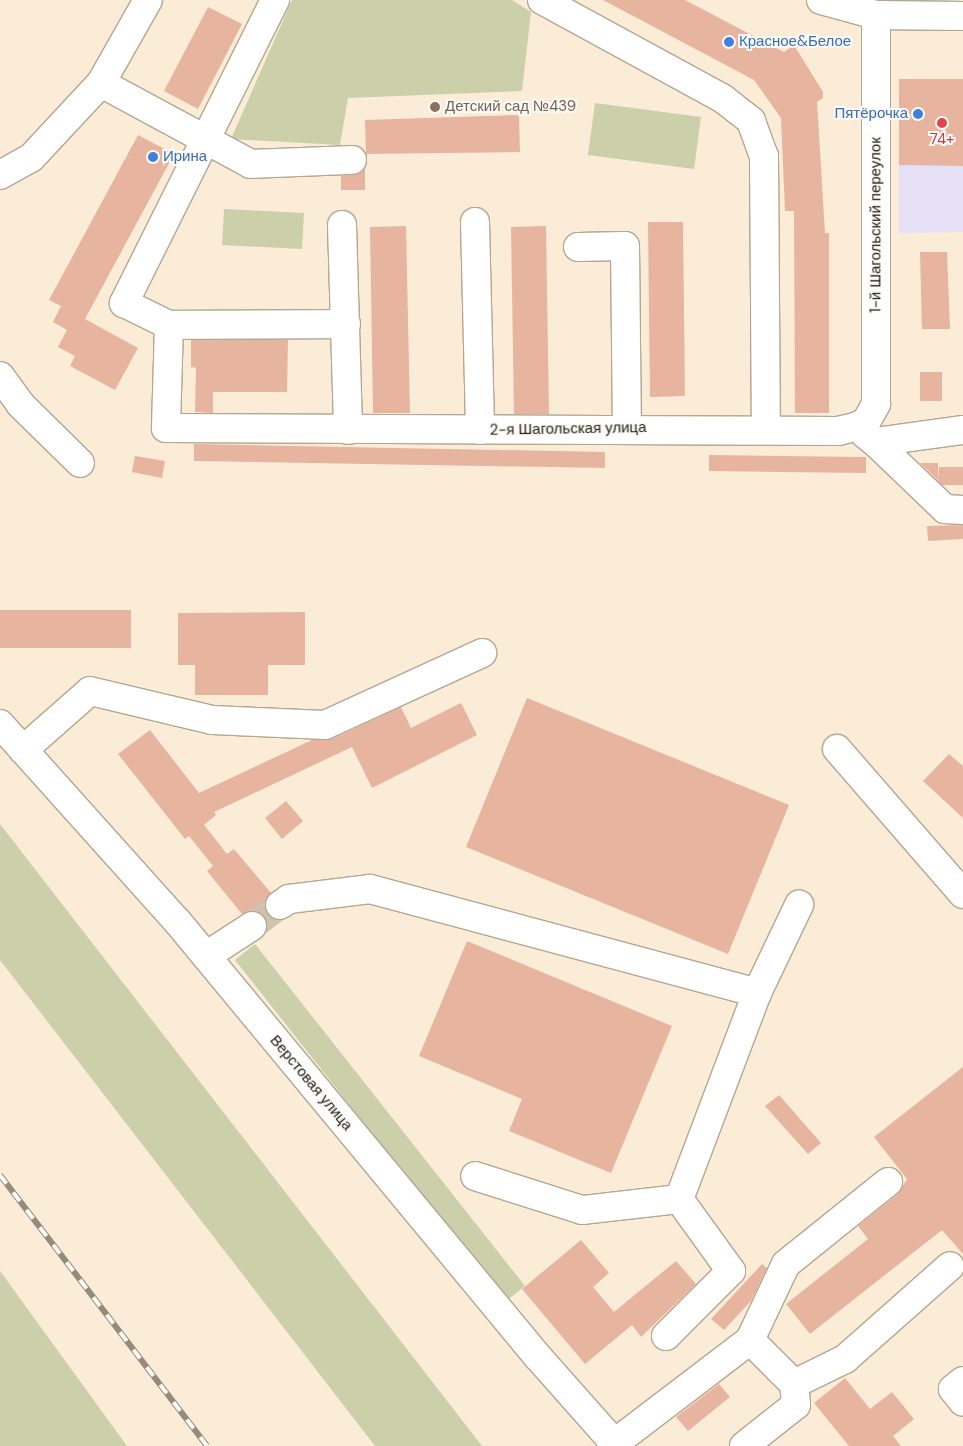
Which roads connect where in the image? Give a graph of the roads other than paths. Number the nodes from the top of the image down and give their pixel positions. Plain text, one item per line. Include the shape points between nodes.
1 (148, 0) edge
2 (275, 0) edge
3 (542, 0) edge
4 (821, 0) edge
5 (851, 5) edge
6 (876, 15) junction
7 (963, 16) edge
8 (101, 83) junction
9 (204, 139) junction
10 (352, 160) dead end
11 (0, 175) edge
12 (475, 222) dead end
13 (342, 225) dead end
14 (578, 247) dead end
15 (346, 324) junction
16 (169, 326) junction
17 (0, 376) edge
18 (627, 428) junction
19 (348, 430) junction
20 (480, 430) junction
21 (766, 430) junction
22 (963, 430) edge
23 (865, 434) junction
24 (80, 463) dead end
25 (963, 510) edge
26 (482, 653) dead end
27 (0, 724) edge
28 (837, 749) dead end
29 (23, 750) junction
30 (963, 894) edge
31 (280, 905) tunnel mouth
32 (799, 905) dead end
33 (252, 926) tunnel mouth
34 (206, 956) junction
35 (757, 993) junction
36 (475, 1176) dead end
37 (888, 1182) dead end
38 (679, 1199) junction
39 (950, 1266) dead end
40 (666, 1336) dead end
41 (750, 1340) junction
42 (963, 1381) edge
43 (794, 1384) junction
44 (963, 1402) edge
45 (614, 1445) edge
46 (744, 1446) edge

1 - 8 street
2 - 9 street
3 - 21 street via 722,98 751,121 764,156
4 - 5 street
5 - 6 street
6 - 7 street
6 - 23 street, 1-й Шагольский переулок via 876,404 866,422
8 - 9 street
8 - 11 street via 31,158
9 - 10 street via 251,164
9 - 16 street via 124,303
12 - 20 street
13 - 15 street
14 - 18 street via 625,246
15 - 16 street
15 - 19 street
16 - 19 street, 2-я Шагольская улица via 166,428
17 - 24 street via 20,404
18 - 20 street, 2-я Шагольская улица
18 - 21 street, 2-я Шагольская улица
19 - 20 street, 2-я Шагольская улица
21 - 23 street, 2-я Шагольская улица
22 - 23 street, 2-я Шагольская улица
23 - 25 street via 945,509
26 - 29 street via 325,726 212,720 90,691
27 - 29 street, Верстовая улица
28 - 30 street
29 - 34 street, Верстовая улица
31 - 35 street via 289,899 370,888
32 - 35 street
33 - 34 street
34 - 45 street, Верстовая улица
35 - 38 street
36 - 38 street via 582,1210
37 - 41 street via 786,1264
38 - 40 street via 731,1271
39 - 43 street via 845,1359
41 - 43 street
41 - 45 street
42 - 44 street via 953,1389
43 - 46 street via 796,1405

